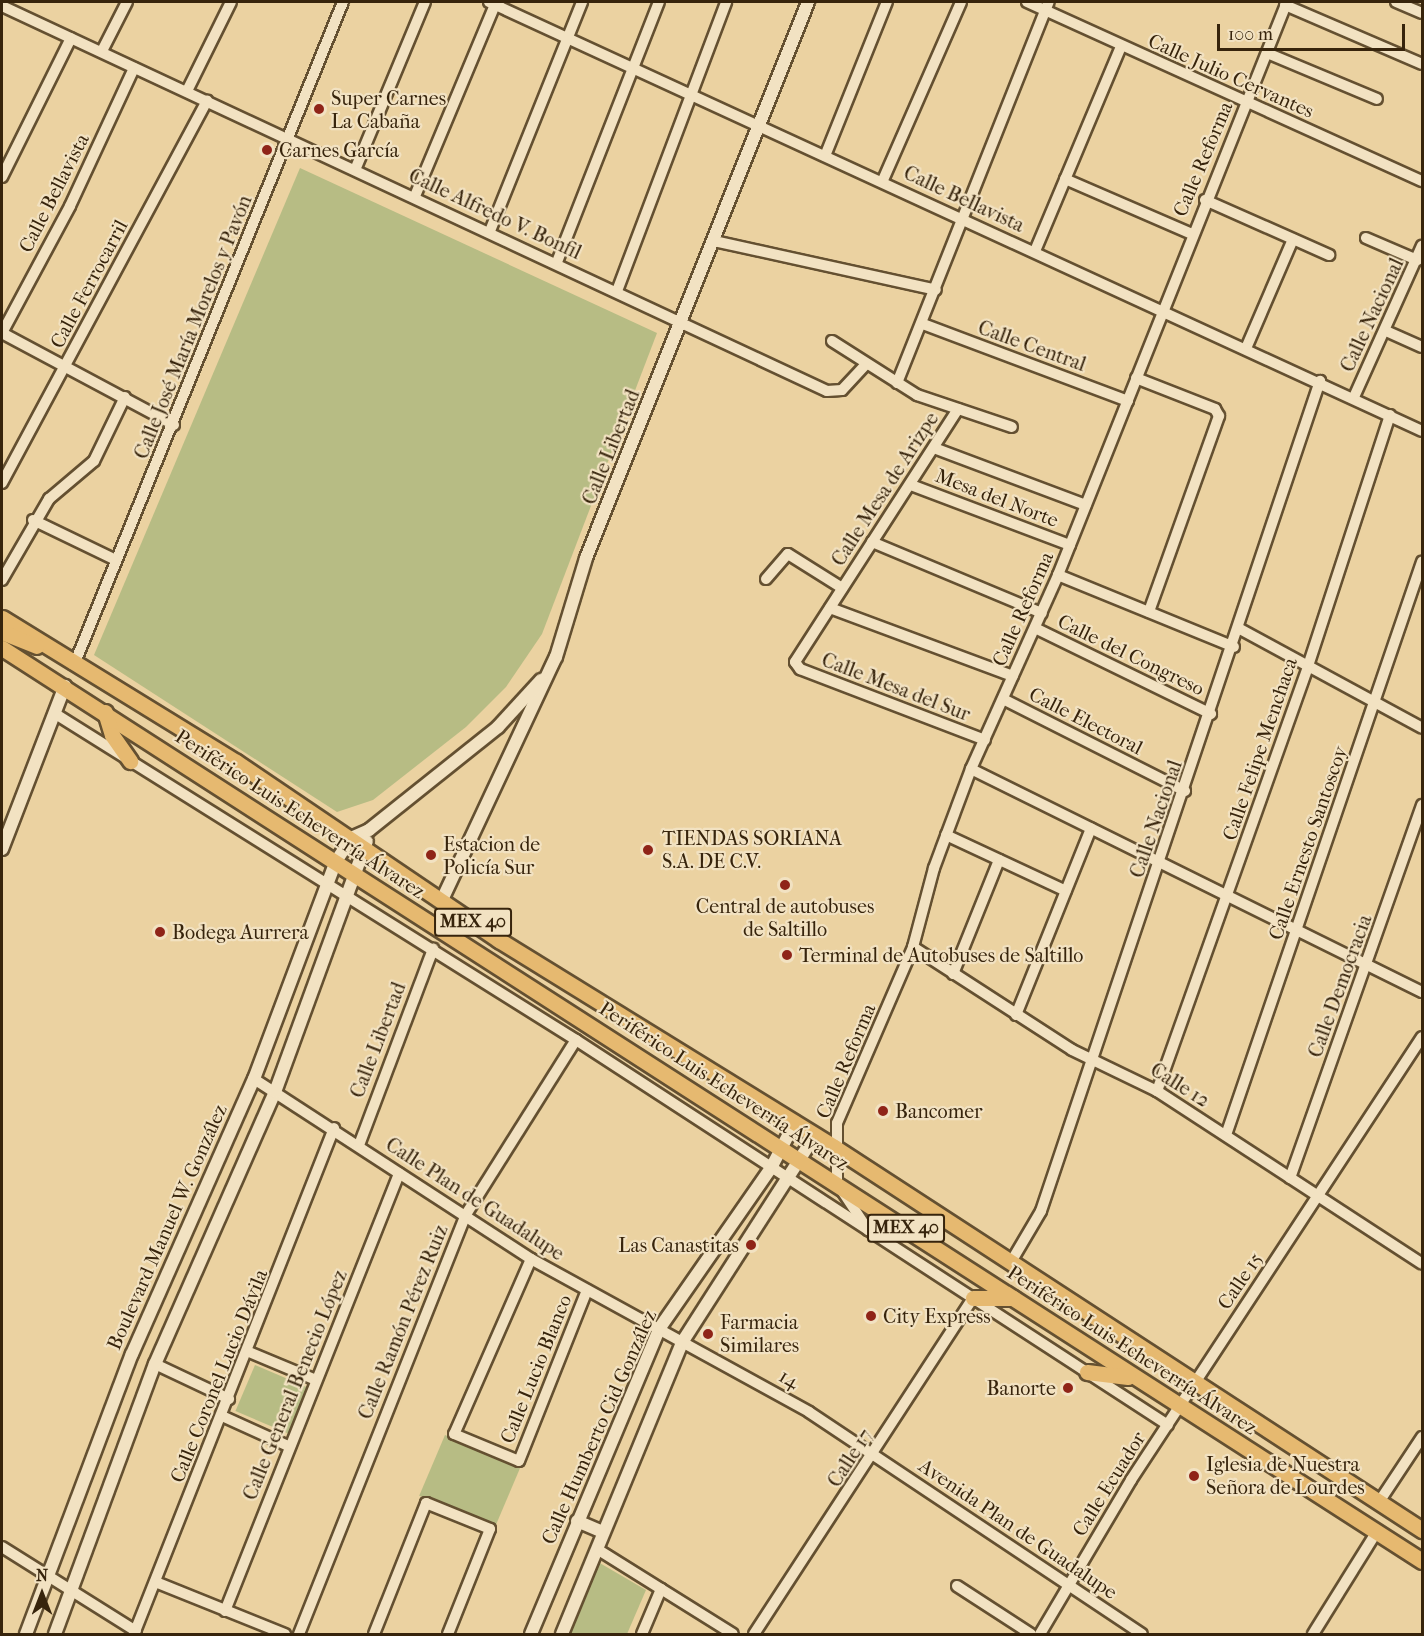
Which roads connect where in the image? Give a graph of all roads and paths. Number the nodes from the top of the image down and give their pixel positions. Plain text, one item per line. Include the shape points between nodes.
1 (126, 2) edge
2 (231, 2) edge
3 (343, 2) edge
4 (425, 2) edge
5 (494, 2) edge
6 (582, 2) edge
7 (658, 2) edge
8 (726, 2) edge
9 (808, 2) edge
10 (887, 2) edge
11 (961, 2) edge
12 (1027, 2) edge
13 (1396, 2) edge
14 (1286, 3) edge
15 (3, 6) edge
16 (1047, 6) edge
17 (1422, 13) edge
18 (71, 38) junction
19 (568, 40) junction
20 (1121, 46) junction
21 (102, 51) junction
22 (1267, 53) junction
23 (1422, 64) edge
24 (134, 68) junction
25 (634, 69) junction
26 (187, 91) junction
27 (690, 95) junction
28 (1377, 99) dead end
29 (207, 101) junction
30 (1246, 104) junction
31 (759, 126) junction
32 (287, 140) junction
33 (825, 156) junction
34 (355, 170) junction
35 (2, 177) edge
36 (1065, 179) junction
37 (882, 180) junction
38 (1422, 181) edge
39 (415, 196) junction
40 (1205, 200) junction
41 (962, 218) junction
42 (490, 231) junction
43 (1192, 234) junction
44 (1366, 238) dead end
45 (1293, 239) junction
46 (714, 241) junction
47 (1422, 246) edge
48 (1035, 251) junction
49 (1329, 255) dead end
50 (1418, 260) junction
51 (557, 262) junction
52 (936, 290) junction
53 (617, 291) junction
54 (1163, 309) junction
55 (682, 323) junction
56 (923, 324) junction
57 (1386, 331) junction
58 (2, 333) edge
59 (832, 341) dead end
60 (1247, 346) junction
61 (1422, 347) edge
62 (866, 364) junction
63 (64, 367) junction
64 (1136, 378) junction
65 (1320, 381) junction
66 (897, 383) junction
67 (1354, 397) junction
68 (125, 398) junction
69 (1128, 401) junction
70 (958, 409) junction
71 (1390, 415) junction
72 (174, 425) junction
73 (1012, 427) dead end
74 (1422, 431) edge
75 (934, 448) junction
76 (2, 483) edge
77 (911, 485) junction
78 (1086, 505) junction
79 (33, 520) junction
80 (872, 542) junction
81 (1070, 545) junction
82 (116, 560) junction
83 (1422, 562) edge
84 (1058, 575) junction
85 (766, 579) dead end
86 (2, 580) edge
87 (842, 588) junction
88 (831, 608) junction
89 (1149, 612) junction
90 (1042, 613) junction
91 (2, 618) edge
92 (1035, 628) junction
93 (1240, 629) junction
94 (2, 632) edge
95 (45, 647) junction
96 (1234, 647) junction
97 (2, 648) edge
98 (74, 665) junction
99 (795, 665) joint
100 (1308, 666) junction
101 (1013, 676) junction
102 (541, 680) junction
103 (65, 686) junction
104 (1003, 699) junction
105 (1375, 703) junction
106 (105, 712) junction
107 (54, 713) junction
108 (1211, 714) junction
109 (1422, 728) edge
110 (985, 740) junction
111 (130, 761) junction
112 (971, 770) junction
113 (1185, 791) junction
114 (1422, 805) edge
115 (1092, 828) junction
116 (369, 830) junction
117 (946, 835) junction
118 (351, 838) junction
119 (2, 849) edge
120 (366, 849) junction
121 (999, 860) junction
122 (1160, 862) junction
123 (335, 863) junction
124 (353, 874) junction
125 (326, 880) junction
126 (1066, 891) junction
127 (346, 893) junction
128 (1229, 895) junction
129 (441, 902) junction
130 (1298, 928) junction
131 (913, 947) junction
132 (433, 948) junction
133 (1368, 963) junction
134 (953, 974) junction
135 (1422, 992) edge
136 (1017, 1015) junction
137 (1422, 1037) edge
138 (576, 1040) junction
139 (1091, 1058) junction
140 (254, 1079) junction
141 (1157, 1091) junction
142 (275, 1092) junction
143 (795, 1122) junction
144 (334, 1128) junction
145 (815, 1135) junction
146 (1226, 1135) junction
147 (359, 1145) junction
148 (834, 1147) junction
149 (782, 1148) junction
150 (798, 1159) junction
151 (771, 1168) junction
152 (399, 1173) junction
153 (787, 1178) junction
154 (1290, 1178) junction
155 (837, 1183) junction
156 (1318, 1197) junction
157 (465, 1216) junction
158 (868, 1230) junction
159 (531, 1259) junction
160 (1011, 1262) junction
161 (1422, 1264) edge
162 (587, 1290) junction
163 (1013, 1298) junction
164 (973, 1299) junction
165 (659, 1329) junction
166 (682, 1341) junction
167 (249, 1352) junction
168 (155, 1364) junction
169 (1087, 1372) junction
170 (1131, 1377) junction
171 (316, 1380) junction
172 (1192, 1385) junction
173 (229, 1399) junction
174 (1179, 1406) junction
175 (222, 1416) junction
176 (1168, 1425) junction
177 (1422, 1437) edge
178 (288, 1446) junction
179 (874, 1454) junction
180 (1379, 1502) junction
181 (577, 1521) junction
182 (1422, 1530) edge
183 (1377, 1531) junction
184 (603, 1532) junction
185 (2, 1547) edge
186 (597, 1549) junction
187 (1422, 1561) edge
188 (50, 1578) junction
189 (158, 1583) junction
190 (1068, 1584) junction
191 (957, 1586) dead end
192 (661, 1589) junction
193 (73, 1594) junction
194 (225, 1611) junction
195 (135, 1633) edge
196 (26, 1635) edge
197 (55, 1635) edge
198 (285, 1635) edge
199 (299, 1635) edge
200 (374, 1635) edge
201 (448, 1635) edge
202 (531, 1635) edge
203 (562, 1635) edge
204 (642, 1635) edge
205 (733, 1635) edge
206 (754, 1635) edge
207 (1031, 1635) edge
208 (1040, 1635) edge
209 (1142, 1635) edge
210 (1313, 1635) edge

1 - 21 street
2 - 26 street
3 - 32 street, Calle José María Morelos y Pavón
4 - 34 street
5 - 19 street, Calle Bellavista
5 - 39 street
6 - 19 street
7 - 25 street
8 - 27 street
9 - 31 street, Calle Libertad
10 - 33 street
11 - 37 street
12 - 16 street, Calle Julio Cervantes
13 - 17 street
14 - 22 street, Calle Reforma
14 - 23 street
15 - 18 street, Calle Alfredo V. Bonfil
16 - 20 street, Calle Julio Cervantes
16 - 41 street
18 - 21 street, Calle Alfredo V. Bonfil
18 - 35 street
19 - 25 street, Calle Bellavista
19 - 42 street
20 - 30 street, Calle Julio Cervantes
20 - 36 street
21 - 24 street, Calle Alfredo V. Bonfil
22 - 28 street
22 - 30 street, Calle Reforma
24 - 26 street, Calle Alfredo V. Bonfil
24 - 58 street, Calle Bellavista via 70,206
25 - 27 street, Calle Bellavista
25 - 51 street
26 - 29 street, Calle Alfredo V. Bonfil
27 - 31 street, Calle Bellavista
27 - 53 street
29 - 32 street, Calle Alfredo V. Bonfil
29 - 63 street, Calle Ferrocarril
30 - 38 street, Calle Julio Cervantes
30 - 40 street, Calle Reforma
31 - 33 street, Calle Bellavista
31 - 46 street, Calle Libertad
32 - 34 street, Calle Alfredo V. Bonfil
32 - 72 street, Calle José María Morelos y Pavón
33 - 37 street, Calle Bellavista
34 - 39 street, Calle Alfredo V. Bonfil
36 - 43 street
36 - 48 street
37 - 41 street, Calle Bellavista
39 - 42 street, Calle Alfredo V. Bonfil
40 - 43 street, Calle Reforma
40 - 45 street
41 - 48 street, Calle Bellavista
41 - 52 street
42 - 51 street, Calle Alfredo V. Bonfil
43 - 54 street, Calle Reforma
44 - 50 street
45 - 49 street
45 - 60 street
46 - 52 street
46 - 55 street, Calle Libertad
47 - 50 street, Calle Nacional
48 - 54 street, Calle Bellavista
50 - 57 street, Calle Nacional
51 - 53 street, Calle Alfredo V. Bonfil
52 - 56 street
53 - 55 street, Calle Alfredo V. Bonfil
54 - 60 street, Calle Bellavista
54 - 64 street, Calle Reforma
55 - 62 street, Calle Alfredo V. Bonfil via 831,392 844,389
55 - 102 street, Calle Libertad via 586,558 556,657
56 - 66 street
56 - 69 street, Calle Central
57 - 61 street
57 - 67 street, Calle Nacional
58 - 63 street
59 - 62 street
60 - 65 street, Calle Bellavista
62 - 66 street
63 - 68 street
63 - 76 street, Calle Ferrocarril
64 - 69 street, Calle Reforma
64 - 89 street via 1215,409 1220,416
65 - 67 street, Calle Bellavista
65 - 93 street, Calle Nacional
66 - 70 street
67 - 71 street, Calle Bellavista
68 - 72 street
68 - 79 street via 94,461
69 - 78 street, Calle Reforma
70 - 73 street
70 - 75 street, Calle Mesa de Arizpe
71 - 74 street, Calle Bellavista
71 - 100 street, Calle Felipe Menchaca
72 - 82 street, Calle José María Morelos y Pavón
75 - 77 street, Calle Mesa de Arizpe
75 - 78 street
77 - 80 street, Calle Mesa de Arizpe
77 - 81 street, Mesa del Norte
78 - 81 street, Calle Reforma
79 - 82 street
79 - 86 street
80 - 87 street, Calle Mesa de Arizpe
80 - 90 street
81 - 84 street, Calle Reforma
82 - 98 street, Calle José María Morelos y Pavón
83 - 105 street, Calle Ernesto Santoscoy
84 - 89 street
84 - 90 street, Calle Reforma
85 - 87 street, Calle Mesa de Arizpe via 788,554
87 - 88 street, Calle Mesa de Arizpe
88 - 99 street, Calle Mesa de Arizpe
88 - 101 street
89 - 96 street
90 - 92 street, Calle Reforma
91 - 95 main road, Periférico Luis Echeverría Álvarez
92 - 101 street, Calle Reforma
92 - 108 street, Calle del Congreso
93 - 96 street, Calle Nacional
93 - 100 street
94 - 95 main road
95 - 98 main road, Periférico Luis Echeverría Álvarez
96 - 108 street, Calle Nacional
97 - 103 main road, Periférico Luis Echeverría Álvarez
98 - 118 main road, Periférico Luis Echeverría Álvarez
99 - 110 street, Calle Mesa del Sur
100 - 105 street
100 - 128 street, Calle Felipe Menchaca
101 - 104 street, Calle Reforma
102 - 116 street via 498,726
102 - 129 street, Calle Libertad
103 - 106 main road, Periférico Luis Echeverría Álvarez
103 - 107 street
104 - 110 street, Calle Reforma
104 - 113 street, Calle Electoral
105 - 109 street
105 - 130 street, Calle Ernesto Santoscoy
106 - 111 main road via 112,735
106 - 123 main road, Periférico Luis Echeverría Álvarez
107 - 111 street
107 - 119 street
108 - 113 street, Calle Nacional
110 - 112 street, Calle Reforma
111 - 125 street
112 - 115 street
112 - 117 street, Calle Reforma
113 - 122 street, Calle Nacional
114 - 133 street, Calle Democracia
115 - 122 street
115 - 126 street
116 - 118 street
116 - 120 street
117 - 121 street
117 - 131 street, Calle Reforma
118 - 120 main road, Periférico Luis Echeverría Álvarez / MEX 40
118 - 123 street, Boulevard Manuel W. González
120 - 124 street
120 - 129 main road, Periférico Luis Echeverría Álvarez / MEX 40
121 - 126 street
121 - 134 street
122 - 128 street
122 - 139 street, Calle Nacional
123 - 124 main road, Periférico Luis Echeverría Álvarez / MEX 40
123 - 125 street, Boulevard Manuel W. González
124 - 127 street
124 - 149 main road, Periférico Luis Echeverría Álvarez / MEX 40
125 - 127 street
125 - 140 street, Boulevard Manuel W. González
126 - 136 street
127 - 132 street
127 - 142 street
128 - 130 street
128 - 141 street, Calle Felipe Menchaca
129 - 143 main road, Periférico Luis Echeverría Álvarez / MEX 40
130 - 133 street
130 - 146 street, Calle Ernesto Santoscoy
131 - 134 street, Calle 12
131 - 148 street, Calle Reforma via 837,1123
132 - 138 street
132 - 147 street, Calle Libertad
133 - 135 street
133 - 154 street, Calle Democracia
134 - 136 street, Calle 12
136 - 139 street, Calle 12
137 - 156 street, Calle 15
138 - 151 street
138 - 157 street, Calle Ramón Pérez Ruiz
139 - 141 street, Calle 12
139 - 160 street, Calle Nacional via 1041,1211
140 - 142 street, Calle Plan de Guadalupe
140 - 188 street, Boulevard Manuel W. González via 132,1354
141 - 146 street, Calle 12
142 - 144 street, Calle Plan de Guadalupe
142 - 168 street
143 - 145 main road, Periférico Luis Echeverría Álvarez / MEX 40
143 - 149 street, Calle Humberto Cid González
144 - 147 street, Calle Plan de Guadalupe
144 - 167 street, Calle Coronel Lucio Dávila
145 - 148 main road, Periférico Luis Echeverría Álvarez / MEX 40
145 - 150 street, Calle Humberto Cid González
146 - 154 street, Calle 12
147 - 152 street, Calle Plan de Guadalupe
148 - 155 street, Calle Reforma
148 - 160 main road, Periférico Luis Echeverría Álvarez / MEX 40
149 - 150 main road, Periférico Luis Echeverría Álvarez / MEX 40
149 - 151 street, Calle Humberto Cid González
150 - 153 street, Calle Humberto Cid González
150 - 155 main road, Periférico Luis Echeverría Álvarez / MEX 40
151 - 153 street
151 - 165 street, Calle Humberto Cid González
152 - 157 street, Calle Plan de Guadalupe
152 - 171 street, Calle General Benecio López
153 - 158 street
153 - 166 street, Calle Humberto Cid González
154 - 156 street, Calle 12
155 - 158 street, Calle Reforma
155 - 163 main road, Periférico Luis Echeverría Álvarez / MEX 40
156 - 161 street, Calle 12
156 - 172 street, Calle 15
157 - 159 street, Calle Plan de Guadalupe
157 - 199 street, Calle Ramón Pérez Ruiz
158 - 164 street
159 - 162 street, Calle Plan de Guadalupe
159 - 162 street, Calle Lucio Blanco via 454,1434 519,1461
160 - 172 main road, Periférico Luis Echeverría Álvarez / MEX 40
162 - 165 street, Calle Plan de Guadalupe
163 - 164 main road
163 - 170 main road, Periférico Luis Echeverría Álvarez / MEX 40
164 - 169 street
164 - 179 street, Calle 17
165 - 166 street, Calle Plan de Guadalupe
165 - 181 street, Calle Humberto Cid González
166 - 179 street, 14
166 - 184 street, Calle Humberto Cid González
167 - 171 street
167 - 173 street, Calle Coronel Lucio Dávila
168 - 173 street
168 - 193 street
169 - 170 main road
169 - 176 street
170 - 174 main road, Periférico Luis Echeverría Álvarez / MEX 40
171 - 178 street, Calle General Benecio López
172 - 174 street, Calle Ecuador
172 - 180 main road, Periférico Luis Echeverría Álvarez / MEX 40
173 - 175 street, Calle Coronel Lucio Dávila
174 - 176 street, Calle Ecuador
174 - 183 main road, Periférico Luis Echeverría Álvarez / MEX 40
175 - 178 street
175 - 189 street, Calle Coronel Lucio Dávila
176 - 190 street, Calle Ecuador
177 - 180 street
178 - 194 street, Calle General Benecio López
179 - 190 street, Avenida Plan de Guadalupe
179 - 206 street, Calle 17
180 - 182 main road, Periférico Luis Echeverría Álvarez / MEX 40
181 - 184 street
181 - 202 street, Calle Humberto Cid González
183 - 187 main road, Periférico Luis Echeverría Álvarez / MEX 40
183 - 210 street
184 - 186 street, Calle Humberto Cid González
185 - 188 street
186 - 192 street
186 - 203 street, Calle Humberto Cid González
188 - 193 street
188 - 196 street, Boulevard Manuel W. González
189 - 194 street
189 - 195 street, Calle Coronel Lucio Dávila
190 - 208 street, Calle Ecuador
190 - 209 street, Avenida Plan de Guadalupe
191 - 207 street
192 - 204 street
192 - 205 street
193 - 195 street
193 - 197 street
194 - 198 street
200 - 201 street via 426,1503 490,1529

